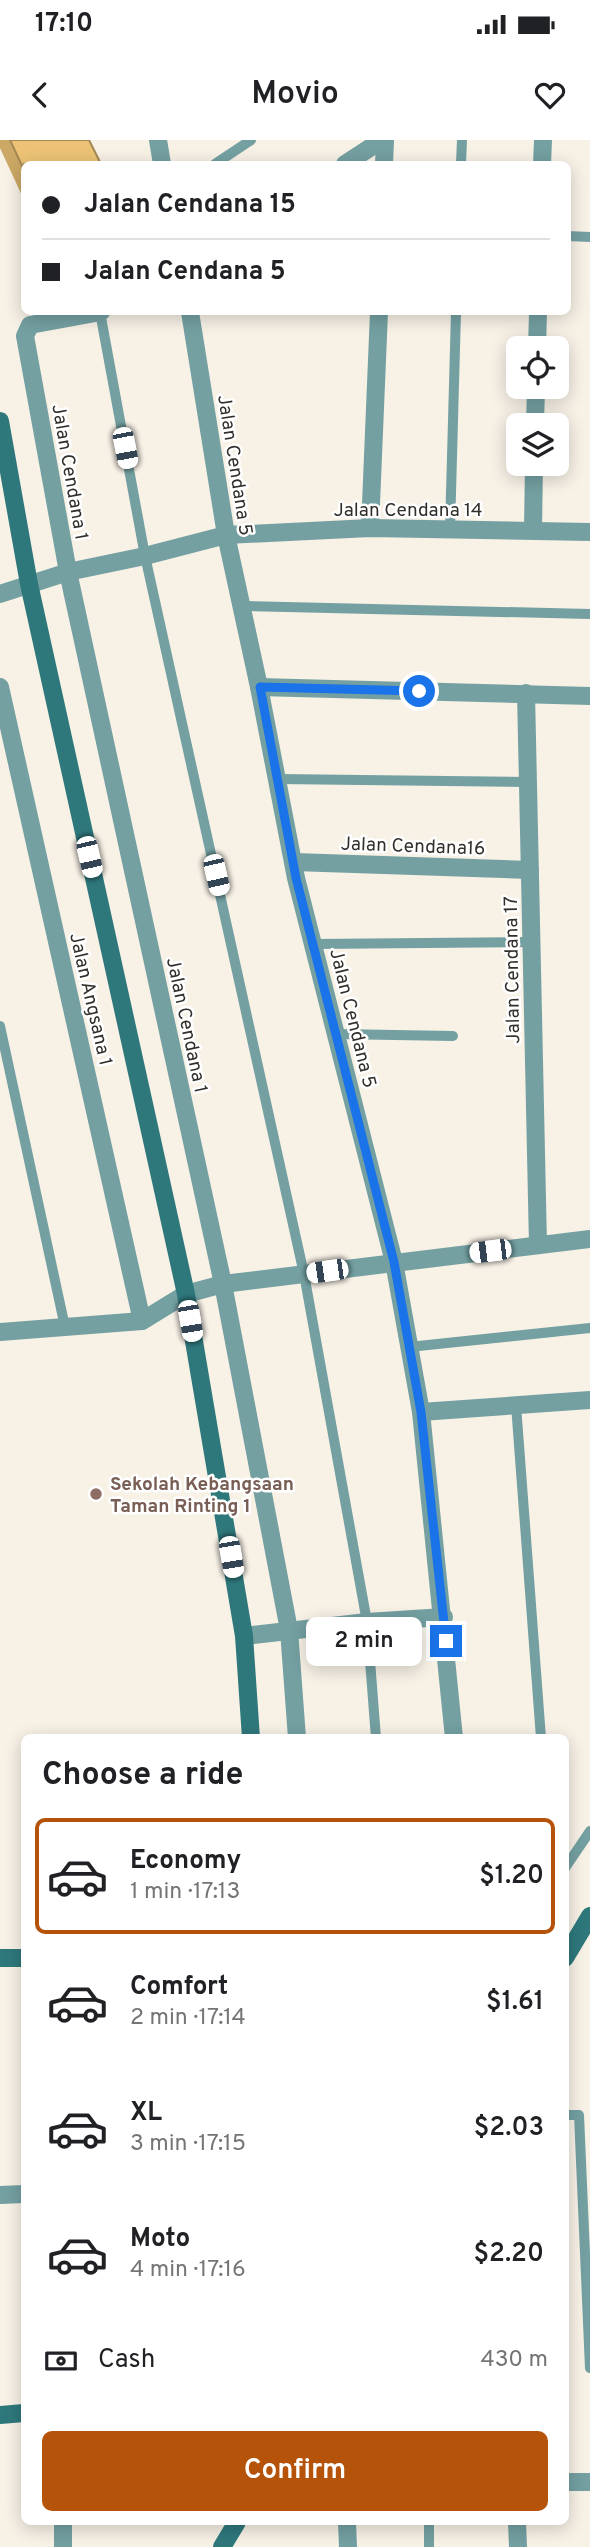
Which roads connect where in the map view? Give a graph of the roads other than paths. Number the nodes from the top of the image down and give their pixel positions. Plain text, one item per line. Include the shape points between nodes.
1 (158, 140) edge
2 (251, 140) edge
3 (384, 140) edge
4 (462, 140) edge
5 (542, 140) edge
6 (162, 161) edge
7 (220, 161) edge
8 (350, 161) edge
9 (384, 161) edge
10 (461, 161) edge
11 (542, 161) edge
12 (571, 236) edge
13 (590, 237) edge
14 (85, 315) edge
15 (102, 315) edge
16 (190, 315) edge
17 (379, 315) edge
18 (456, 315) edge
19 (538, 315) edge
20 (537, 336) edge
21 (0, 421) edge
22 (534, 476) edge
23 (370, 528) junction
24 (450, 529) junction
25 (533, 530) junction
26 (590, 532) edge
27 (226, 535) junction
28 (145, 556) junction
29 (68, 572) junction
30 (29, 584) junction
31 (0, 594) edge
32 (242, 606) junction
33 (590, 614) edge
34 (0, 687) edge
35 (260, 687) junction
36 (526, 693) junction
37 (590, 696) edge
38 (277, 779) junction
39 (528, 782) junction
40 (294, 862) junction
41 (530, 870) junction
42 (532, 942) junction
43 (313, 944) junction
44 (0, 1026) edge
45 (336, 1034) junction
46 (453, 1036) dead end
47 (590, 1239) edge
48 (538, 1245) junction
49 (394, 1262) junction
50 (304, 1274) junction
51 (223, 1284) junction
52 (186, 1294) junction
53 (142, 1321) junction
54 (65, 1327) junction
55 (590, 1328) edge
56 (0, 1332) edge
57 (409, 1347) junction
58 (590, 1400) edge
59 (516, 1405) junction
60 (421, 1412) junction
61 (444, 1617) junction
62 (367, 1622) junction
63 (289, 1630) junction
64 (244, 1636) junction
65 (251, 1734) edge
66 (297, 1734) edge
67 (376, 1734) edge
68 (454, 1734) edge
69 (541, 1734) edge
70 (590, 1831) edge
71 (569, 1862) edge
72 (590, 1916) edge
73 (569, 1951) edge
74 (0, 1958) edge
75 (21, 1958) edge
76 (569, 2115) edge
77 (21, 2194) edge
78 (0, 2195) edge
79 (590, 2368) edge
80 (21, 2413) edge
81 (0, 2415) edge
82 (569, 2482) edge
83 (590, 2482) edge
84 (63, 2525) edge
85 (235, 2525) edge
86 (347, 2525) edge
87 (429, 2525) edge
88 (517, 2525) edge
89 (63, 2547) edge
90 (222, 2547) edge
91 (348, 2547) edge
92 (429, 2547) edge
93 (518, 2547) edge

1 - 6 street
2 - 7 lane
3 - 8 street
3 - 9 street
4 - 10 lane
5 - 11 street
12 - 13 lane
14 - 29 street, Jalan Cendana 1 via 30,325 25,336
15 - 28 lane
16 - 27 street, Jalan Cendana 5
17 - 23 street
18 - 24 lane
19 - 20 street
21 - 30 street
22 - 25 street
23 - 24 street, Jalan Cendana 14
23 - 27 street, Jalan Cendana 14
24 - 25 street, Jalan Cendana 14
25 - 26 street, Jalan Cendana 14
27 - 28 street, Jalan Cendana 14
27 - 32 street, Jalan Cendana 5
28 - 29 street, Jalan Cendana 14
28 - 50 lane
29 - 30 street, Jalan Cendana 14
29 - 51 street, Jalan Cendana 1
30 - 31 street, Jalan Cendana 14
30 - 52 street
32 - 33 lane
32 - 35 street, Jalan Cendana 5
34 - 53 street, Jalan Angsana 1
35 - 36 street
35 - 38 street, Jalan Cendana 5
36 - 37 street
36 - 39 street, Jalan Cendana 17
38 - 39 lane
38 - 40 street, Jalan Cendana 5
39 - 41 street, Jalan Cendana 17
40 - 41 street, Jalan Cendana16
40 - 43 street, Jalan Cendana 5
41 - 42 street, Jalan Cendana 17
42 - 43 lane
42 - 48 street, Jalan Cendana 17
43 - 45 street, Jalan Cendana 5
44 - 54 lane
45 - 46 lane
45 - 49 street, Jalan Cendana 5
47 - 48 street
48 - 49 street
49 - 50 street
49 - 57 street, Jalan Cendana 5
50 - 51 street
50 - 62 lane
51 - 52 street
51 - 63 street, Jalan Cendana 1
52 - 53 street
52 - 64 street
53 - 54 street
54 - 56 street
55 - 57 lane
57 - 60 street, Jalan Cendana 5
58 - 59 street
59 - 60 street
59 - 69 lane
60 - 61 street, Jalan Cendana 5
61 - 62 street
61 - 68 street, Jalan Cendana 5
62 - 63 street
62 - 67 lane
63 - 64 street
63 - 66 street, Jalan Cendana 1
64 - 65 street
70 - 71 lane
72 - 73 street
74 - 75 street
76 - 79 lane via 579,2115
77 - 78 street
80 - 81 street
82 - 83 street
84 - 89 street
85 - 90 street
86 - 91 street
87 - 92 lane
88 - 93 street

